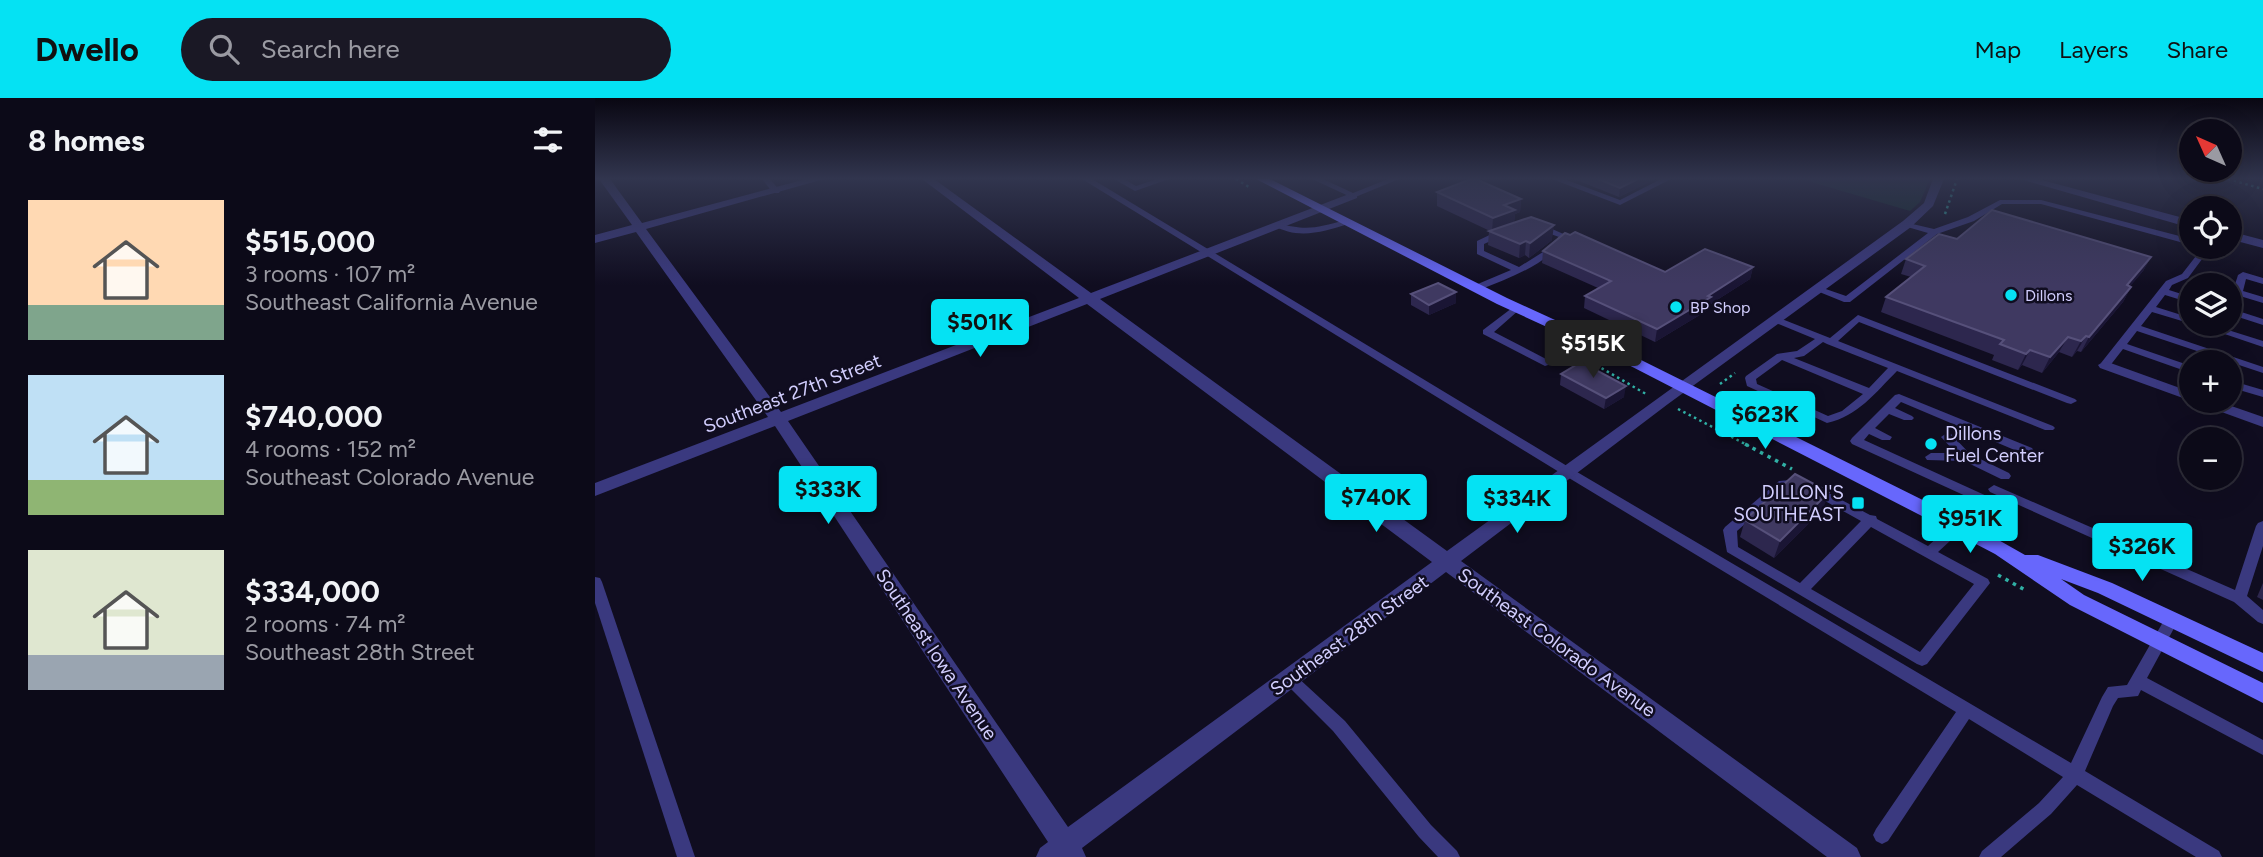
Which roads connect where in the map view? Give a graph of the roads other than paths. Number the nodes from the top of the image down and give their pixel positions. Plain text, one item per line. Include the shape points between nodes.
1 (629, 214) edge
2 (686, 214) edge
3 (975, 214) edge
4 (1145, 214) edge
5 (1305, 214) edge
6 (1330, 214) edge
7 (1917, 214) edge
8 (1979, 214) edge
9 (2091, 214) edge
10 (2156, 214) edge
11 (2179, 221) edge
12 (1345, 222) junction
13 (1906, 224) junction
14 (1277, 225) junction
15 (1532, 225) edge
16 (638, 227) junction
17 (1510, 229) edge
18 (1934, 232) junction
19 (2242, 238) edge
20 (595, 239) edge
21 (2179, 239) edge
22 (2263, 244) edge
23 (1207, 252) junction
24 (2198, 259) edge
25 (1518, 270) junction
26 (2242, 275) edge
27 (2263, 281) edge
28 (1476, 288) junction
29 (1817, 289) junction
30 (2163, 291) junction
31 (2242, 293) edge
32 (2179, 296) edge
33 (1089, 298) junction
34 (1847, 300) junction
35 (2263, 300) edge
36 (1516, 308) junction
37 (2150, 308) junction
38 (2242, 315) edge
39 (2179, 317) edge
40 (1858, 318) junction
41 (1775, 320) junction
42 (2263, 322) edge
43 (2135, 327) junction
44 (2238, 336) edge
45 (1827, 340) junction
46 (1588, 342) junction
47 (2263, 344) edge
48 (2120, 345) junction
49 (1781, 356) junction
50 (2105, 365) joint
51 (2179, 366) edge
52 (1895, 367) junction
53 (2263, 370) edge
54 (1681, 386) junction
55 (2242, 387) edge
56 (1868, 392) junction
57 (2179, 393) edge
58 (2263, 394) edge
59 (2071, 401) dead end
60 (1888, 408) junction
61 (2237, 413) edge
62 (1907, 418) dead end
63 (778, 419) junction
64 (2263, 422) edge
65 (2049, 428) dead end
66 (1868, 429) junction
67 (1886, 437) dead end
68 (1947, 437) dead end
69 (2028, 451) dead end
70 (1931, 457) dead end
71 (1966, 457) junction
72 (1569, 472) junction
73 (2005, 476) dead end
74 (595, 490) edge
75 (1871, 519) junction
76 (1958, 526) junction
77 (2263, 526) edge
78 (2002, 549) junction
79 (1930, 552) junction
80 (1448, 562) junction
81 (595, 582) edge
82 (1801, 590) junction
83 (2239, 598) junction
84 (2263, 618) edge
85 (2172, 620) junction
86 (2160, 642) junction
87 (1922, 660) junction
88 (2263, 663) edge
89 (1907, 675) junction
90 (1290, 679) junction
91 (2138, 681) junction
92 (2263, 694) edge
93 (1966, 710) junction
94 (2263, 748) edge
95 (2074, 775) junction
96 (1882, 835) dead end
97 (1069, 851) edge
98 (686, 857) edge
99 (1049, 857) edge
100 (1451, 857) edge
101 (1848, 857) edge
102 (1988, 857) edge
103 (2213, 857) edge

1 - 16 street, Southeast Iowa Avenue
2 - 16 street
3 - 33 street, Southeast Colorado Avenue
4 - 23 lane
5 - 14 street, Southeast 27th Street
6 - 12 main road
7 - 13 street, Southeast 28th Street
8 - 18 lane
9 - 21 lane
10 - 11 street
12 - 14 lane via 1296,233
12 - 28 main road
13 - 18 lane
13 - 29 street, Southeast 28th Street
14 - 23 street, Southeast 27th Street
15 - 25 lane via 1564,236
16 - 20 street
16 - 63 street, Southeast Iowa Avenue
17 - 25 lane via 1480,243 1480,252
18 - 34 lane
19 - 22 street
23 - 33 street, Southeast 27th Street
23 - 72 lane
24 - 30 lane via 2185,276
25 - 28 lane
26 - 27 lane
28 - 36 main road
29 - 34 lane
29 - 41 street, Southeast 28th Street
30 - 32 lane
30 - 37 lane
31 - 35 lane
33 - 63 street, Southeast 27th Street
33 - 80 street, Southeast Colorado Avenue
34 - 40 lane
36 - 46 main road
36 - 46 lane via 1487,332 1545,363
37 - 39 lane
37 - 43 lane
38 - 42 lane
40 - 45 lane
40 - 59 lane
41 - 45 lane
41 - 54 street, Southeast 28th Street
43 - 48 lane
43 - 53 lane
44 - 47 lane
45 - 49 lane via 1800,354
45 - 52 lane
46 - 54 main road
48 - 50 lane
48 - 51 lane
49 - 56 lane
49 - 56 lane via 1750,378 1752,386 1827,420 1846,414
50 - 57 street
52 - 56 lane
52 - 65 lane
54 - 72 street, Southeast 28th Street
54 - 76 main road
55 - 58 lane
60 - 62 lane
60 - 66 lane
60 - 69 lane via 1899,397
61 - 64 street
63 - 74 street, Southeast 27th Street
63 - 97 street, Southeast Iowa Avenue
66 - 67 lane
66 - 83 lane via 1856,441
68 - 71 lane
70 - 71 lane
71 - 73 lane
72 - 80 street, Southeast 28th Street
72 - 89 lane
75 - 79 lane
75 - 82 lane
75 - 82 lane via 1802,483 1790,482 1730,530 1732,549
76 - 78 main road
76 - 79 lane
77 - 83 lane
78 - 85 main road via 2105,588
78 - 86 main road via 2077,600
79 - 87 lane via 1983,583
80 - 90 street, Southeast 28th Street
80 - 101 street, Southeast Colorado Avenue
81 - 98 lane
82 - 87 lane
83 - 84 lane
85 - 86 lane
85 - 88 main road
86 - 91 lane
86 - 92 main road
87 - 89 lane
89 - 93 lane
90 - 97 street, Southeast 28th Street
90 - 100 lane via 1339,726
91 - 94 lane
91 - 95 lane via 2131,691 2114,692 2101,708
93 - 95 lane
93 - 96 lane
95 - 102 lane via 2055,799
95 - 103 lane
97 - 99 street, Southeast 28th Street

